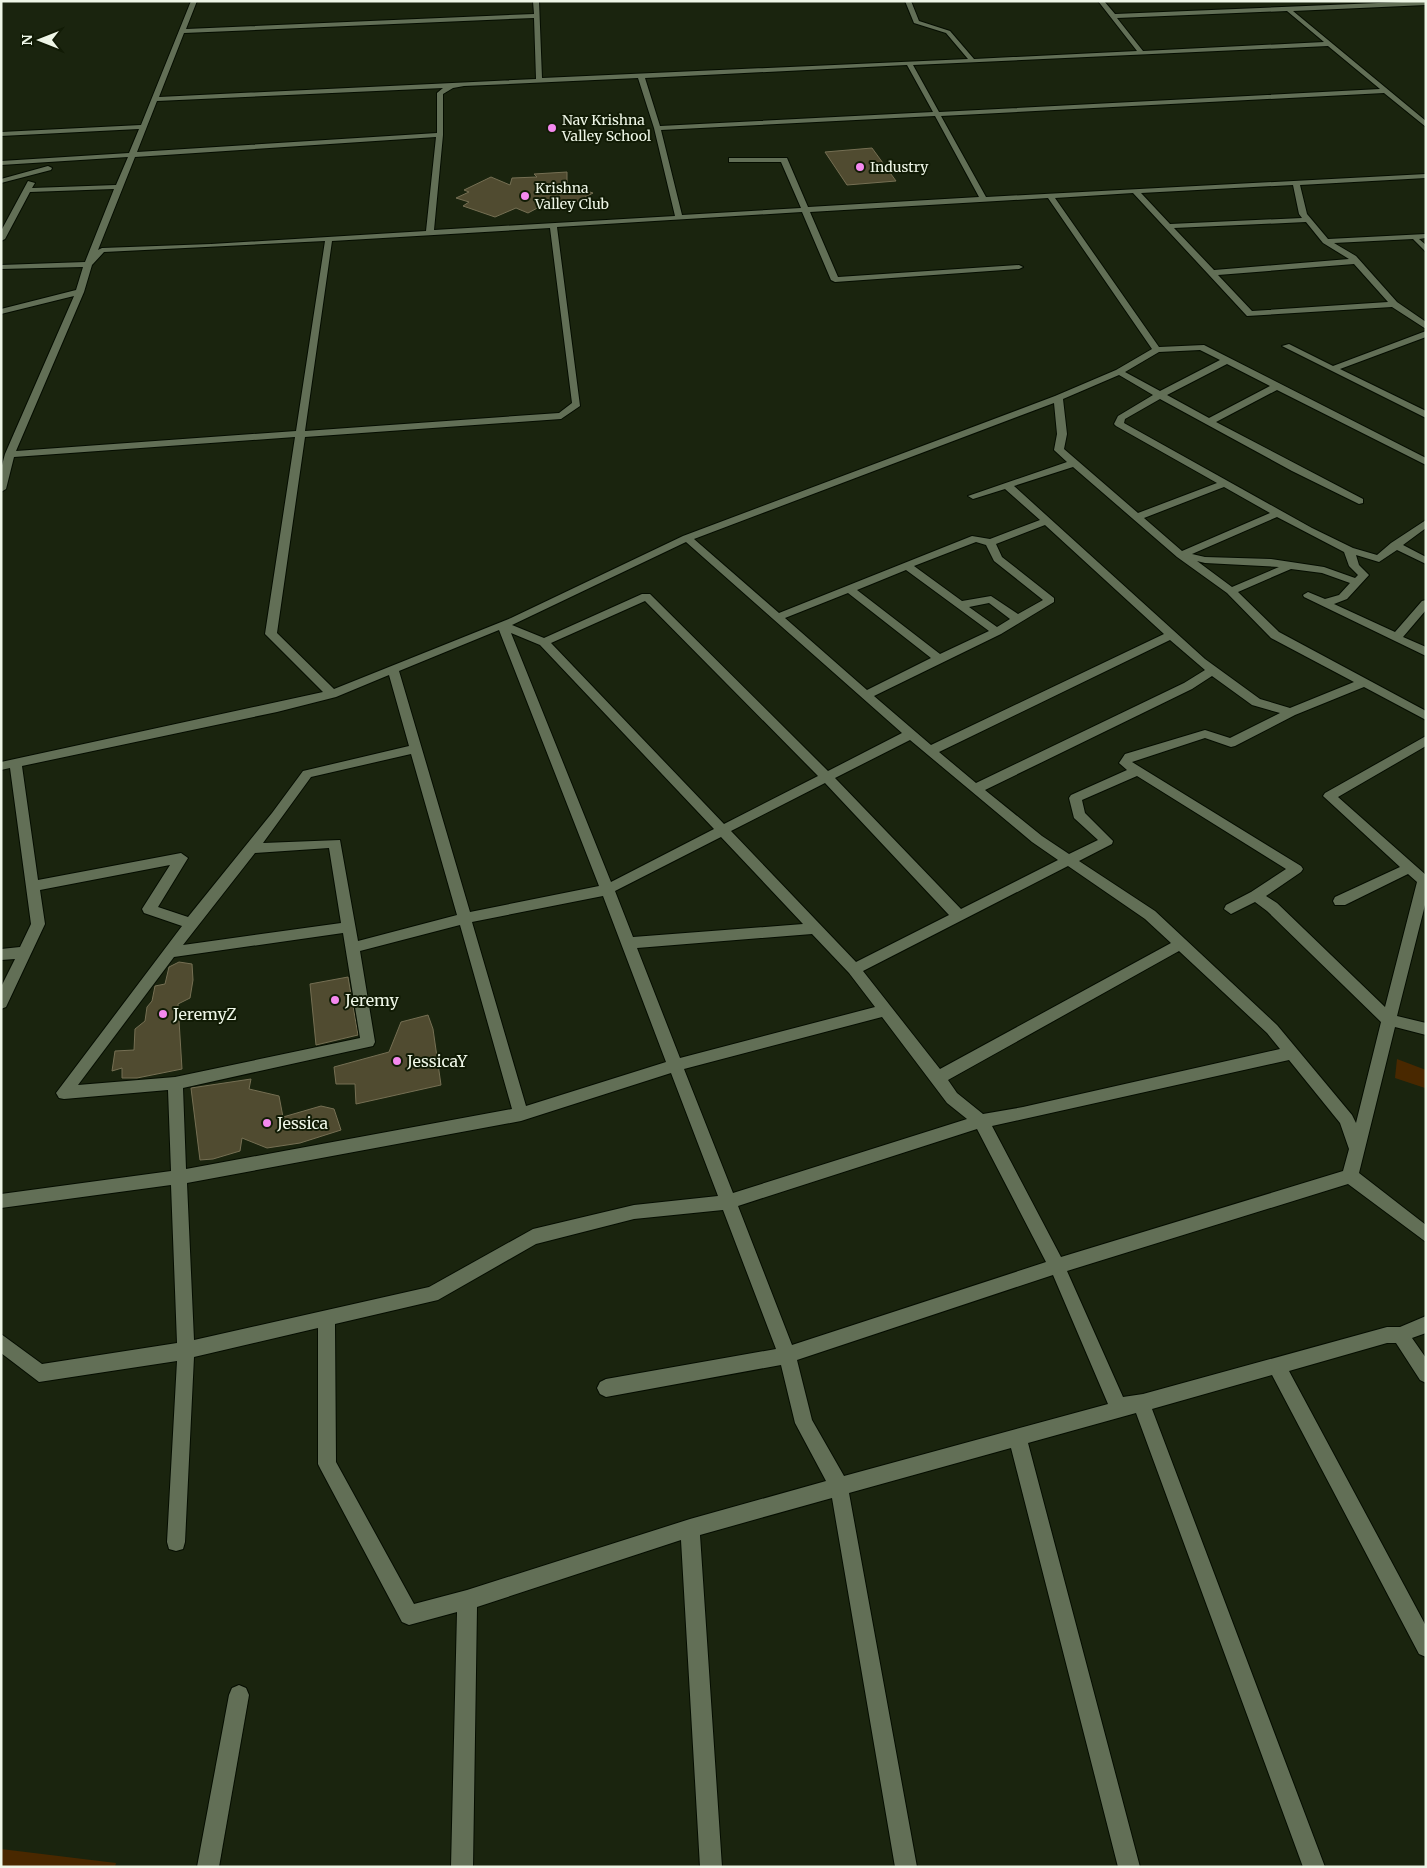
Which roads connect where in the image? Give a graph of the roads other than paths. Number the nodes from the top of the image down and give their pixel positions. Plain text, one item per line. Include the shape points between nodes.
1 (194, 1) edge
2 (536, 1) edge
3 (908, 1) edge
4 (1101, 1) edge
5 (1426, 3) edge
6 (1288, 9) junction
7 (536, 16) junction
8 (1113, 16) junction
9 (182, 32) junction
10 (1330, 44) junction
11 (1142, 53) junction
12 (973, 61) junction
13 (908, 63) junction
14 (641, 76) junction
15 (539, 80) junction
16 (450, 86) junction
17 (1386, 91) junction
18 (155, 99) junction
19 (938, 114) junction
20 (1426, 125) edge
21 (143, 127) junction
22 (656, 128) junction
23 (1, 134) edge
24 (440, 135) junction
25 (133, 154) junction
26 (732, 160) dead end
27 (1, 163) edge
28 (129, 163) junction
29 (39, 168) junction
30 (1426, 176) edge
31 (1, 181) edge
32 (1296, 183) junction
33 (120, 187) junction
34 (28, 190) junction
35 (1135, 191) junction
36 (1050, 196) junction
37 (984, 199) junction
38 (806, 209) junction
39 (679, 217) junction
40 (1308, 220) junction
41 (553, 224) junction
42 (1168, 226) junction
43 (430, 232) junction
44 (1426, 236) edge
45 (329, 238) junction
46 (1, 239) edge
47 (1416, 240) dead end
48 (1326, 241) junction
49 (1426, 250) edge
50 (1356, 261) junction
51 (88, 264) junction
52 (1, 267) edge
53 (1020, 267) dead end
54 (1211, 272) junction
55 (80, 292) junction
56 (1394, 304) junction
57 (1, 312) edge
58 (1426, 326) edge
59 (1426, 334) edge
60 (1286, 346) dead end
61 (1158, 350) junction
62 (1227, 360) junction
63 (1332, 369) junction
64 (1119, 372) junction
65 (1277, 386) junction
66 (1160, 395) junction
67 (1058, 398) junction
68 (1426, 415) edge
69 (1210, 421) junction
70 (300, 434) junction
71 (10, 454) junction
72 (1426, 462) edge
73 (1074, 463) junction
74 (1225, 483) junction
75 (1008, 486) junction
76 (1, 489) edge
77 (973, 496) dead end
78 (1359, 501) dead end
79 (1278, 513) junction
80 (1136, 517) junction
81 (1046, 521) junction
82 (1426, 522) edge
83 (687, 538) junction
84 (990, 543) junction
85 (1395, 545) junction
86 (1350, 550) junction
87 (1181, 555) junction
88 (1426, 561) edge
89 (907, 566) junction
90 (1290, 566) junction
91 (1357, 582) junction
92 (849, 589) junction
93 (1231, 591) junction
94 (1308, 595) dead end
95 (1325, 603) junction
96 (1426, 603) edge
97 (960, 605) junction
98 (778, 617) junction
99 (1018, 619) junction
100 (502, 626) junction
101 (996, 632) junction
102 (1171, 635) junction
103 (1396, 638) junction
104 (544, 642) junction
105 (1426, 652) edge
106 (939, 659) junction
107 (393, 670) junction
108 (1212, 671) junction
109 (1364, 683) junction
110 (332, 694) junction
111 (866, 695) junction
112 (1291, 712) junction
113 (1426, 716) edge
114 (911, 734) junction
115 (1426, 740) edge
116 (416, 749) junction
117 (930, 751) junction
118 (16, 763) junction
119 (1, 766) edge
120 (1137, 771) junction
121 (826, 777) junction
122 (977, 788) junction
123 (723, 831) junction
124 (251, 848) junction
125 (1070, 860) junction
126 (1409, 868) junction
127 (1425, 879) edge
128 (32, 886) junction
129 (606, 890) junction
130 (1256, 896) junction
131 (1340, 901) dead end
132 (1231, 909) dead end
133 (959, 916) junction
134 (464, 918) junction
135 (192, 924) junction
136 (348, 927) junction
137 (815, 928) junction
138 (629, 943) junction
139 (1180, 944) junction
140 (352, 948) junction
141 (25, 952) junction
142 (170, 952) junction
143 (1, 955) edge
144 (854, 969) junction
145 (1, 1003) edge
146 (886, 1010) junction
147 (1389, 1020) junction
148 (1426, 1029) edge
149 (1291, 1053) junction
150 (674, 1065) junction
151 (938, 1078) junction
152 (175, 1083) junction
153 (521, 1114) junction
154 (981, 1121) junction
155 (1357, 1149) junction
156 (179, 1176) junction
157 (1350, 1176) junction
158 (1, 1201) edge
159 (728, 1202) junction
160 (1426, 1235) edge
161 (1057, 1266) junction
162 (326, 1318) junction
163 (1426, 1324) edge
164 (1400, 1335) junction
165 (1, 1342) edge
166 (186, 1350) junction
167 (787, 1355) junction
168 (1276, 1365) junction
169 (1426, 1374) edge
170 (606, 1388) dead end
171 (1141, 1402) junction
172 (1017, 1437) junction
173 (839, 1486) junction
174 (690, 1528) junction
175 (176, 1542) dead end
176 (467, 1600) junction
177 (1426, 1647) edge
178 (239, 1695) dead end
179 (208, 1867) edge
180 (462, 1867) edge
181 (711, 1867) edge
182 (906, 1867) edge
183 (1129, 1867) edge
184 (1314, 1867) edge

1 - 9 street
2 - 7 street
3 - 12 street via 916,22 948,32
4 - 8 street
5 - 6 street
6 - 8 street
6 - 10 street
7 - 9 street
7 - 15 street
8 - 11 street
9 - 18 street
10 - 11 street
10 - 17 street
11 - 12 street
12 - 13 street
13 - 14 street
13 - 19 street
14 - 15 street
14 - 22 street
15 - 16 street
16 - 18 street
16 - 24 street via 440,93
17 - 19 street
17 - 20 street
18 - 21 street
19 - 22 street
19 - 37 street
21 - 23 street
21 - 25 street
22 - 39 street
24 - 25 street
24 - 43 street
25 - 27 street
25 - 28 street
26 - 38 street via 784,160
28 - 29 street
28 - 33 street
29 - 31 street
29 - 34 street
30 - 32 street
32 - 35 street
32 - 40 street via 1302,214
33 - 34 street
33 - 51 street
34 - 46 street via 12,210
35 - 36 street
35 - 42 street
36 - 37 street
36 - 61 street
37 - 38 street
38 - 39 street
38 - 53 street via 835,280
39 - 41 street
40 - 42 street
40 - 48 street
41 - 43 street
41 - 70 street via 577,404 561,416
42 - 54 street
43 - 45 street
44 - 48 street
45 - 51 street via 102,250
45 - 70 street
47 - 49 street
48 - 50 street
50 - 54 street
50 - 56 street
51 - 52 street
51 - 55 street
54 - 56 street via 1250,314
55 - 57 street
55 - 71 street
56 - 58 street
59 - 63 street
60 - 63 street
61 - 62 street via 1201,347
61 - 64 street
62 - 65 street
62 - 66 street
63 - 68 street
64 - 66 street
64 - 67 street
65 - 69 street
65 - 72 street
66 - 69 street
66 - 74 street via 1121,418 1119,424
67 - 73 street via 1062,434 1059,450
67 - 83 street
69 - 78 street
70 - 71 street
70 - 110 street via 271,634
71 - 76 street
73 - 75 street
73 - 80 street
74 - 79 street
74 - 80 street
75 - 77 street
75 - 81 street
79 - 86 street
79 - 87 street
80 - 87 street
81 - 84 street
81 - 102 street
82 - 85 street
83 - 98 street
83 - 100 street
84 - 89 street via 976,538
84 - 99 street via 998,559 1050,600
85 - 86 street via 1379,559
85 - 88 street
86 - 91 street via 1354,566 1364,576
87 - 90 street via 1205,560 1271,562
87 - 93 street
89 - 92 street
89 - 97 street
90 - 91 street via 1324,570
90 - 93 street
91 - 95 street via 1343,598
92 - 98 street
92 - 106 street
93 - 109 street via 1275,635
94 - 95 street
95 - 103 street
96 - 103 street
97 - 99 street via 991,599
97 - 101 street
98 - 111 street
99 - 101 street
100 - 104 street
100 - 107 street
100 - 129 street
101 - 106 street
102 - 108 street
102 - 117 street
103 - 105 street
104 - 121 street via 646,596
104 - 123 street
106 - 111 street
107 - 110 street
107 - 116 street
108 - 112 street via 1256,702
108 - 122 street via 1188,686
109 - 112 street
109 - 113 street
110 - 118 street
111 - 114 street
112 - 120 street via 1231,742 1205,734 1129,757 1125,764
114 - 117 street
114 - 121 street
115 - 126 street via 1328,796
116 - 124 street via 307,774
116 - 134 street
117 - 122 street
118 - 119 street
118 - 128 street
120 - 125 street via 1075,798 1079,815 1107,841
120 - 130 street via 1296,869
121 - 123 street
121 - 133 street
122 - 125 street via 1037,838
123 - 129 street
123 - 137 street
124 - 135 street
124 - 136 street via 335,843
125 - 133 street
125 - 139 street via 1150,915
126 - 127 street
126 - 131 street
127 - 147 street
128 - 135 street via 181,858 149,909
128 - 141 street via 38,924
129 - 134 street
129 - 138 street
130 - 132 street
130 - 147 street via 1272,907
133 - 144 street
134 - 140 street
134 - 153 street
135 - 142 street
136 - 140 street
136 - 142 street
137 - 138 street
137 - 144 street
138 - 150 street
139 - 149 street via 1272,1029
139 - 151 street
140 - 152 street via 368,1042
141 - 143 street
141 - 145 street
142 - 152 street via 64,1093
144 - 146 street
146 - 150 street
146 - 151 street
147 - 148 street
147 - 155 street
149 - 154 street
149 - 155 street via 1347,1120
150 - 153 street
150 - 159 street
151 - 154 street via 952,1098
152 - 156 street
153 - 156 street
154 - 159 street
154 - 161 street
155 - 157 street
156 - 158 street
156 - 166 street
157 - 160 street
157 - 161 street
159 - 162 street via 634,1212 533,1238 432,1294
159 - 167 street
161 - 167 street
161 - 171 street via 1118,1407
162 - 166 street
162 - 176 street via 327,1464 409,1615
163 - 164 street
164 - 168 street via 1387,1335
164 - 169 street
165 - 166 street via 39,1372
166 - 175 street
167 - 170 street
167 - 173 street via 804,1423
168 - 171 street
168 - 177 street
171 - 172 street
171 - 184 street
172 - 173 street
172 - 183 street
173 - 174 street
173 - 182 street
174 - 176 street
174 - 181 street
176 - 180 street
178 - 179 street

